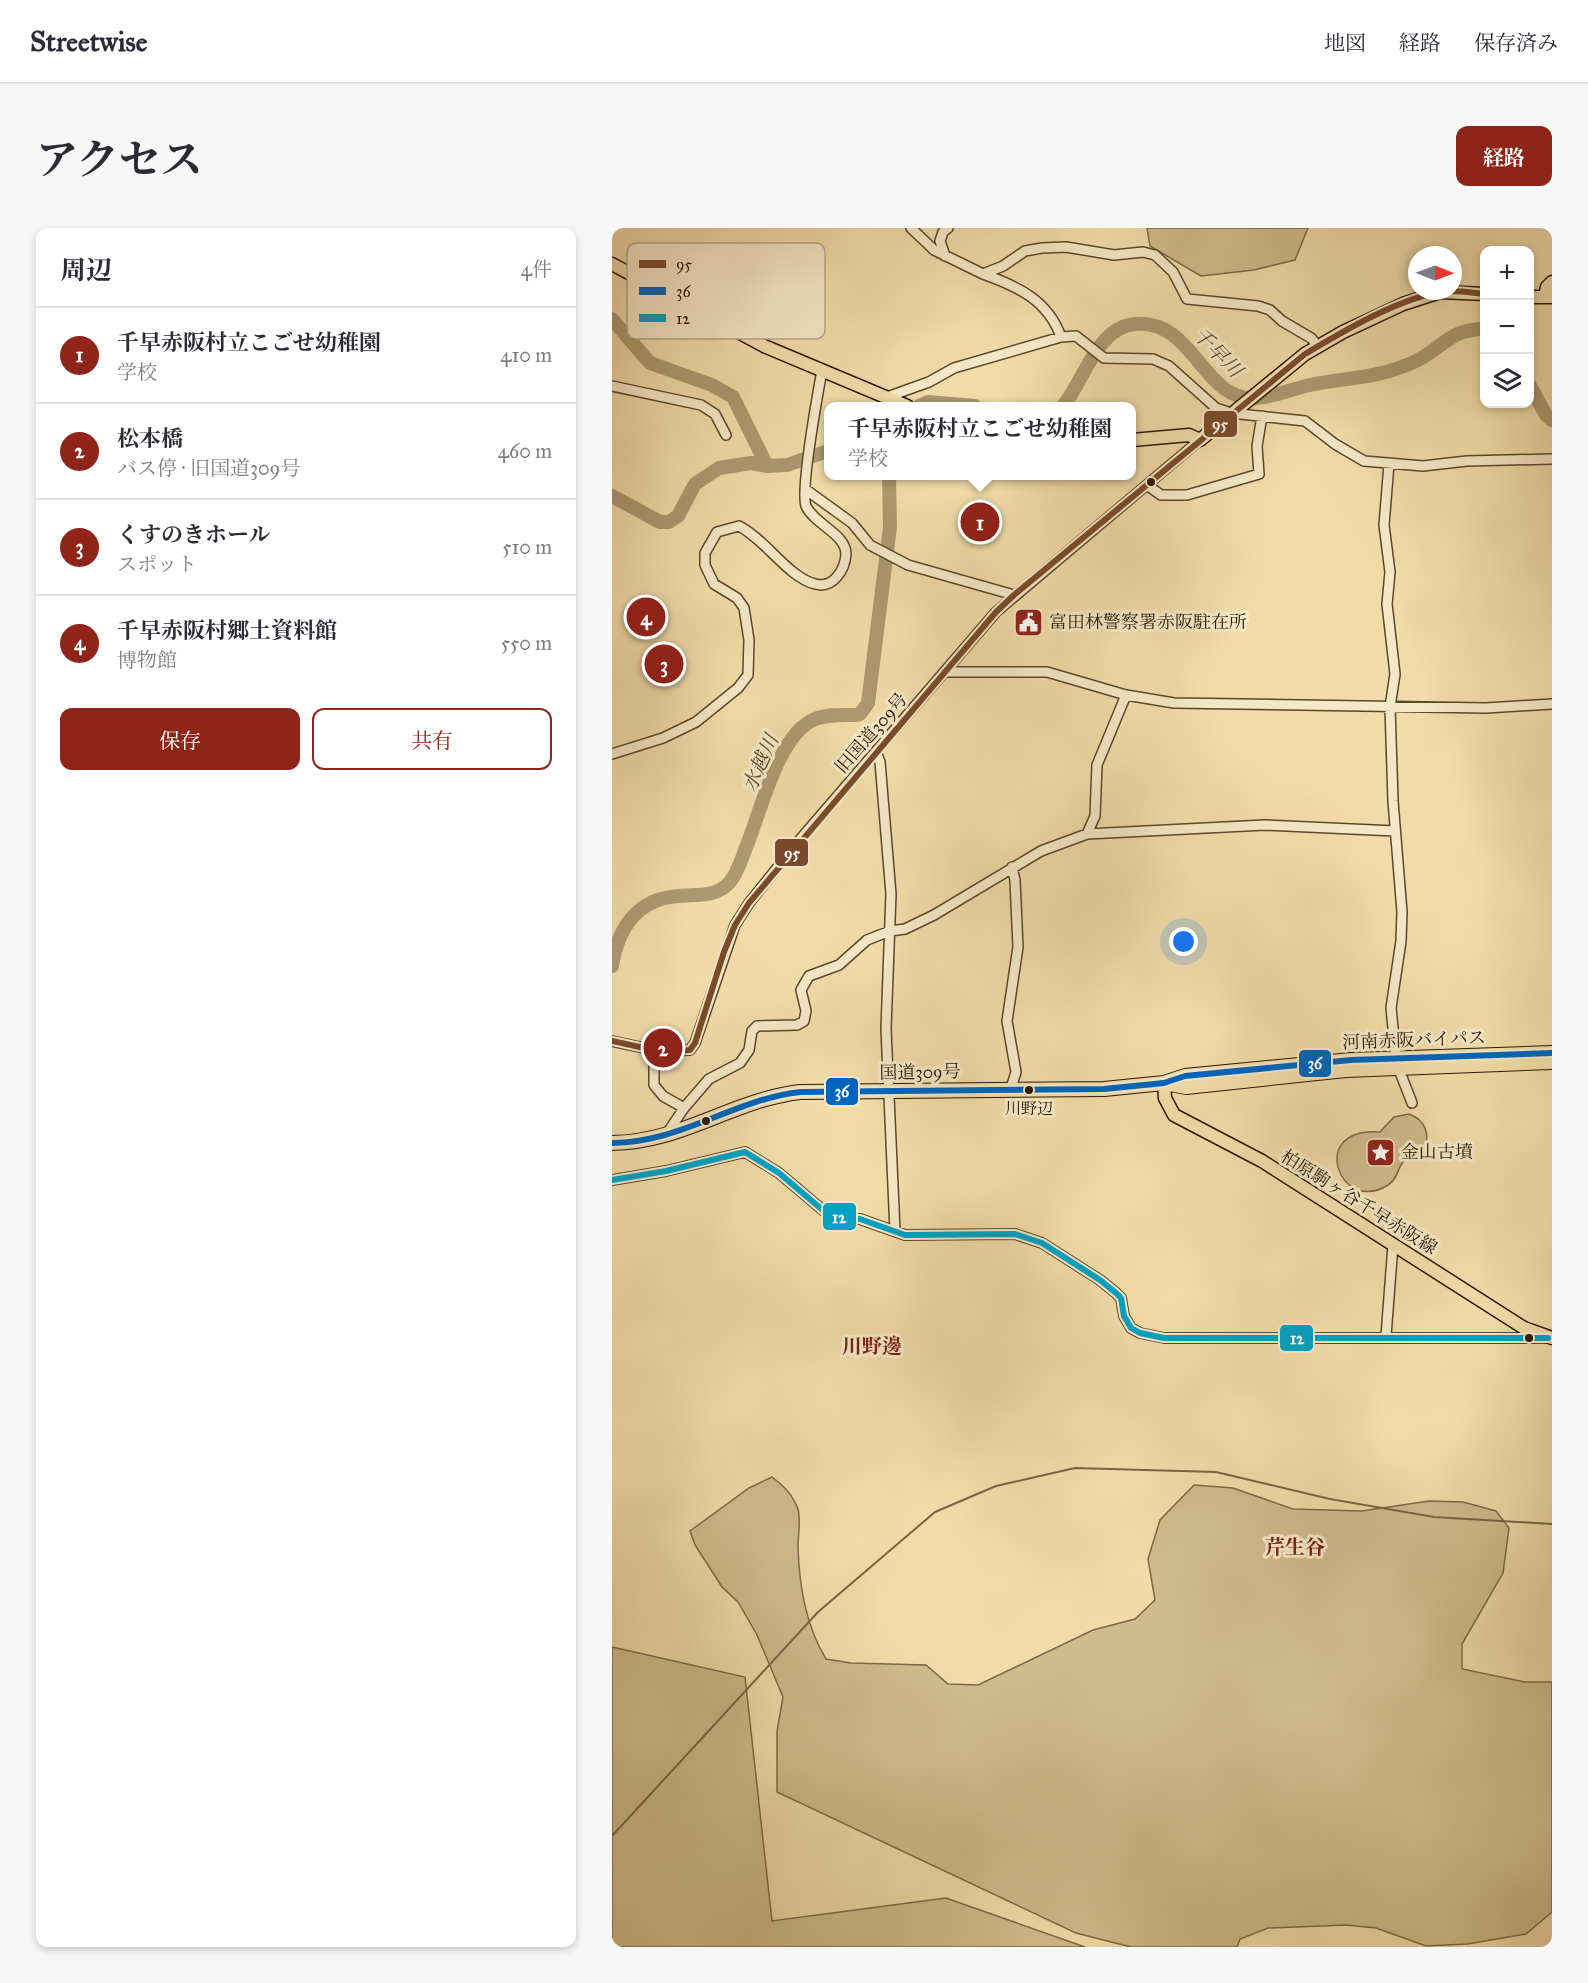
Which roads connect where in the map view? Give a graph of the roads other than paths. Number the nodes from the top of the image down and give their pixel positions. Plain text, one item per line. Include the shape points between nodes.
1 (911, 228) edge
2 (948, 228) edge
3 (945, 256) junction
4 (612, 264) edge
5 (627, 272) edge
6 (983, 274) junction
7 (1552, 282) edge
8 (1480, 294) edge
9 (1549, 297) edge
10 (1061, 336) junction
11 (751, 339) edge
12 (1318, 346) junction
13 (822, 370) junction
14 (612, 386) edge
15 (896, 401) edge
16 (1236, 409) junction
17 (1262, 416) junction
18 (726, 435) dead end
19 (1136, 440) edge
20 (1200, 440) junction
21 (1552, 459) edge
22 (1389, 464) junction
23 (1147, 485) junction
24 (805, 489) junction
25 (1014, 595) junction
26 (945, 672) junction
27 (1126, 695) junction
28 (1552, 704) edge
29 (1390, 707) junction
30 (876, 752) junction
31 (612, 754) edge
32 (1395, 831) junction
33 (1087, 834) junction
34 (1012, 867) junction
35 (890, 931) junction
36 (615, 1041) edge
37 (658, 1051) junction
38 (1552, 1053) edge
39 (1397, 1062) junction
40 (1552, 1062) edge
41 (1164, 1083) junction
42 (1011, 1088) junction
43 (889, 1090) junction
44 (1412, 1103) dead end
45 (684, 1108) junction
46 (664, 1137) junction
47 (612, 1143) edge
48 (612, 1180) edge
49 (895, 1231) junction
50 (1393, 1245) junction
51 (1386, 1336) junction
52 (1550, 1338) edge

1 - 3 street
2 - 3 street via 940,241
3 - 6 street
4 - 5 main road
6 - 10 street via 1037,299 1053,318
6 - 12 street via 1025,251 1042,248 1066,247 1114,255 1143,252 1155,255 1173,272 1188,299 1264,308
7 - 9 main road via 1547,287
8 - 12 main road via 1440,292 1424,297
10 - 15 street via 954,368
10 - 16 street via 1076,336 1104,358 1135,357 1161,362 1216,408
11 - 13 main road
12 - 16 main road
13 - 15 main road
13 - 24 street
14 - 18 street via 701,405 715,414
16 - 17 street
16 - 20 main road
17 - 22 street via 1305,421 1350,454 1364,461
17 - 23 street via 1257,446 1259,474 1187,495 1161,495
19 - 20 main road via 1189,435
20 - 23 street, 旧国道309号
21 - 22 street via 1423,466
22 - 29 street via 1384,525 1395,674
23 - 25 street, 旧国道309号
24 - 25 street via 852,523 870,545 908,565
24 - 31 street via 806,505 815,520 838,538 846,551 836,580 816,585 801,578 754,534 739,526 717,532 705,553 705,565 714,584 737,598 744,608 750,654 748,675 696,722 663,738
25 - 26 street, 旧国道309号
26 - 27 street via 1047,672
26 - 30 street, 旧国道309号
27 - 29 street via 1174,703
27 - 33 street via 1097,765 1095,816
28 - 29 street
29 - 32 street
30 - 35 street via 888,848
30 - 37 street, 旧国道309号 via 749,903 735,925 690,1050
32 - 33 street via 1265,825
32 - 39 street via 1402,912 1391,1008
33 - 34 street
34 - 35 street via 934,915 905,929
34 - 42 street via 1016,880 1018,947 1007,1022 1016,1072
35 - 43 street via 886,1029
35 - 45 street via 867,940 839,965 809,976 801,990 804,1021 797,1025 757,1026 740,1063 709,1079
36 - 37 street, 旧国道309号
37 - 45 street via 654,1085 663,1096
38 - 39 highway, 河南赤阪バイパス
39 - 40 highway, 河南赤阪バイパス
39 - 41 highway, 河南赤阪バイパス via 1186,1087
39 - 44 street
41 - 42 highway, 国道309号 via 1104,1089
41 - 50 main road, 柏原駒ヶ谷千早赤阪線 via 1165,1098 1174,1115 1262,1161
42 - 43 highway, 国道309号
43 - 46 highway, 国道309号 via 777,1095
43 - 49 street
45 - 46 street
46 - 47 highway, 国道309号
48 - 49 street via 744,1152 779,1173 825,1212
49 - 51 street via 905,1235 1015,1234 1042,1243 1116,1293 1131,1328 1146,1335
50 - 51 street
50 - 52 main road, 柏原駒ヶ谷千早赤阪線 via 1524,1328
51 - 52 street

